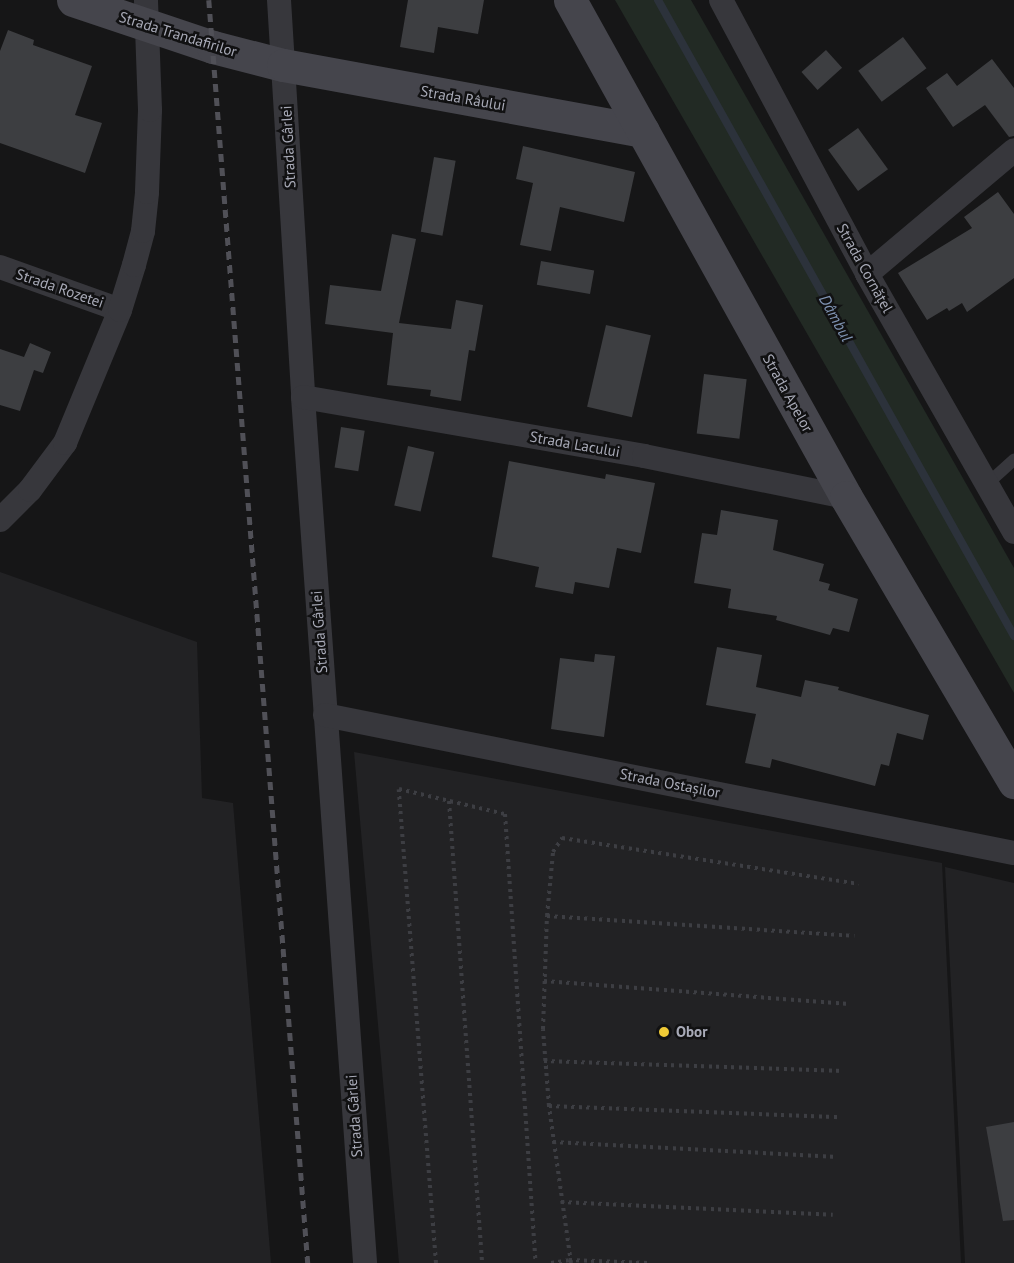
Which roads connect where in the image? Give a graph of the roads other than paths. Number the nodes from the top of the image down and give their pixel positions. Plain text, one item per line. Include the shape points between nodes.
1 (73, 0) edge
2 (279, 0) edge
3 (570, 0) edge
4 (722, 0) edge
5 (146, 13) edge
6 (284, 65) junction
7 (643, 131) junction
8 (1014, 150) edge
9 (0, 267) edge
10 (867, 274) junction
11 (120, 310) junction
12 (303, 397) junction
13 (1014, 460) edge
14 (986, 485) junction
15 (846, 497) junction
16 (0, 520) edge
17 (1014, 532) edge
18 (325, 715) junction
19 (1014, 782) edge
20 (1014, 853) edge
21 (365, 1263) edge

1 - 5 street, Strada Trandafirilor
2 - 6 street, Strada Gârlei
3 - 7 street, Strada Apelor
4 - 10 street, Strada Cornățel
5 - 6 street, Strada Trandafirilor
5 - 11 street via 150,110 147,192 143,231
6 - 7 street, Strada Râului
6 - 12 street, Strada Gârlei
7 - 15 street, Strada Apelor
8 - 10 street
9 - 11 street, Strada Rozetei
10 - 14 street, Strada Cornățel
11 - 16 street via 65,443 30,490
12 - 15 street, Strada Lacului via 644,456
12 - 18 street, Strada Gârlei
13 - 14 lane
14 - 17 street, Strada Cornățel
15 - 19 street, Strada Apelor
18 - 20 street, Strada Ostașilor
18 - 21 street, Strada Gârlei

